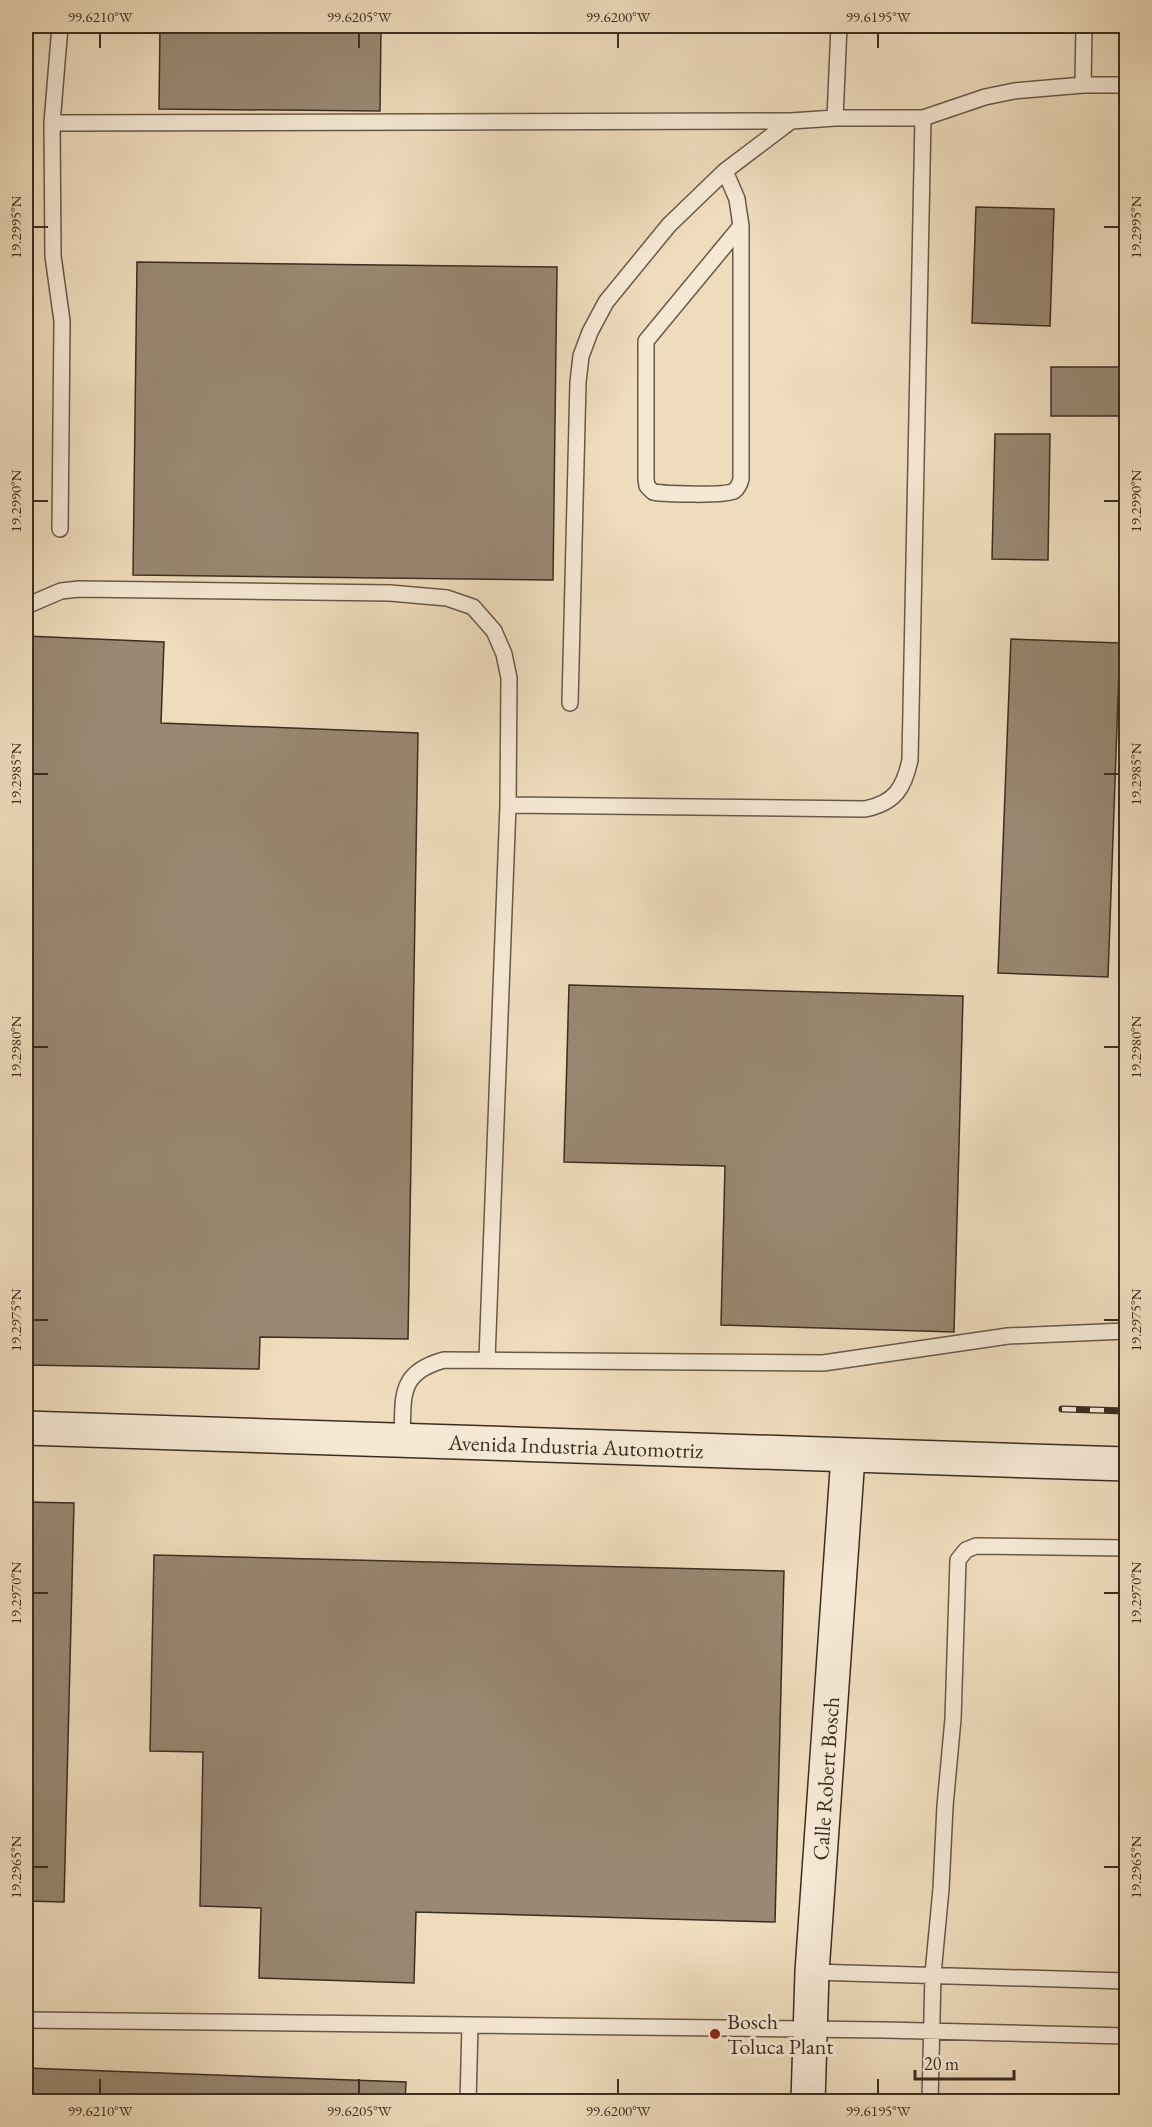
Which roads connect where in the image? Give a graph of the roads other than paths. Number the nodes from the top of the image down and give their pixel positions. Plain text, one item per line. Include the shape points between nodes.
1 (60, 26) edge
2 (839, 26) edge
3 (1084, 26) edge
4 (1083, 85) junction
5 (1126, 85) edge
6 (835, 118) junction
7 (924, 118) junction
8 (791, 121) junction
9 (52, 123) junction
10 (725, 171) junction
11 (741, 226) junction
12 (60, 529) dead end
13 (26, 606) edge
14 (570, 703) dead end
15 (508, 805) junction
16 (1126, 1331) edge
17 (487, 1359) junction
18 (26, 1428) edge
19 (402, 1441) junction
20 (848, 1456) junction
21 (1126, 1464) edge
22 (1126, 1548) edge
23 (812, 1972) junction
24 (933, 1974) junction
25 (1126, 1981) edge
26 (26, 2020) edge
27 (470, 2025) junction
28 (809, 2028) junction
29 (933, 2031) junction
30 (1126, 2036) edge
31 (468, 2102) edge
32 (808, 2102) edge
33 (930, 2102) edge

1 - 9 lane
2 - 6 lane
3 - 4 lane
4 - 5 lane
4 - 7 lane via 985,97
6 - 7 lane
6 - 8 lane
7 - 15 lane via 910,760 906,779 882,806 865,809
8 - 9 lane
8 - 10 lane
9 - 12 lane via 53,256 62,321
10 - 11 lane via 737,200
10 - 14 lane via 669,225 606,302 581,356
11 - 11 lane via 739,486 726,493 653,492 646,479 646,341
13 - 15 lane via 61,591 79,589 390,593 447,598 473,607 494,631 509,678
15 - 17 lane
16 - 17 lane via 1008,1336 823,1363
17 - 19 lane via 444,1360 417,1372 407,1383 404,1394
18 - 19 main road, Avenida Industria Automotriz
19 - 20 main road, Avenida Industria Automotriz
20 - 21 main road, Avenida Industria Automotriz
20 - 23 main road, Calle Robert Bosch
22 - 24 lane via 976,1546 958,1560 953,1719
23 - 24 lane
23 - 28 main road, Calle Robert Bosch
24 - 25 lane
24 - 29 lane
26 - 27 lane
27 - 28 lane
27 - 31 lane
28 - 29 lane
28 - 32 main road, Calle Robert Bosch
29 - 30 lane
29 - 33 lane

